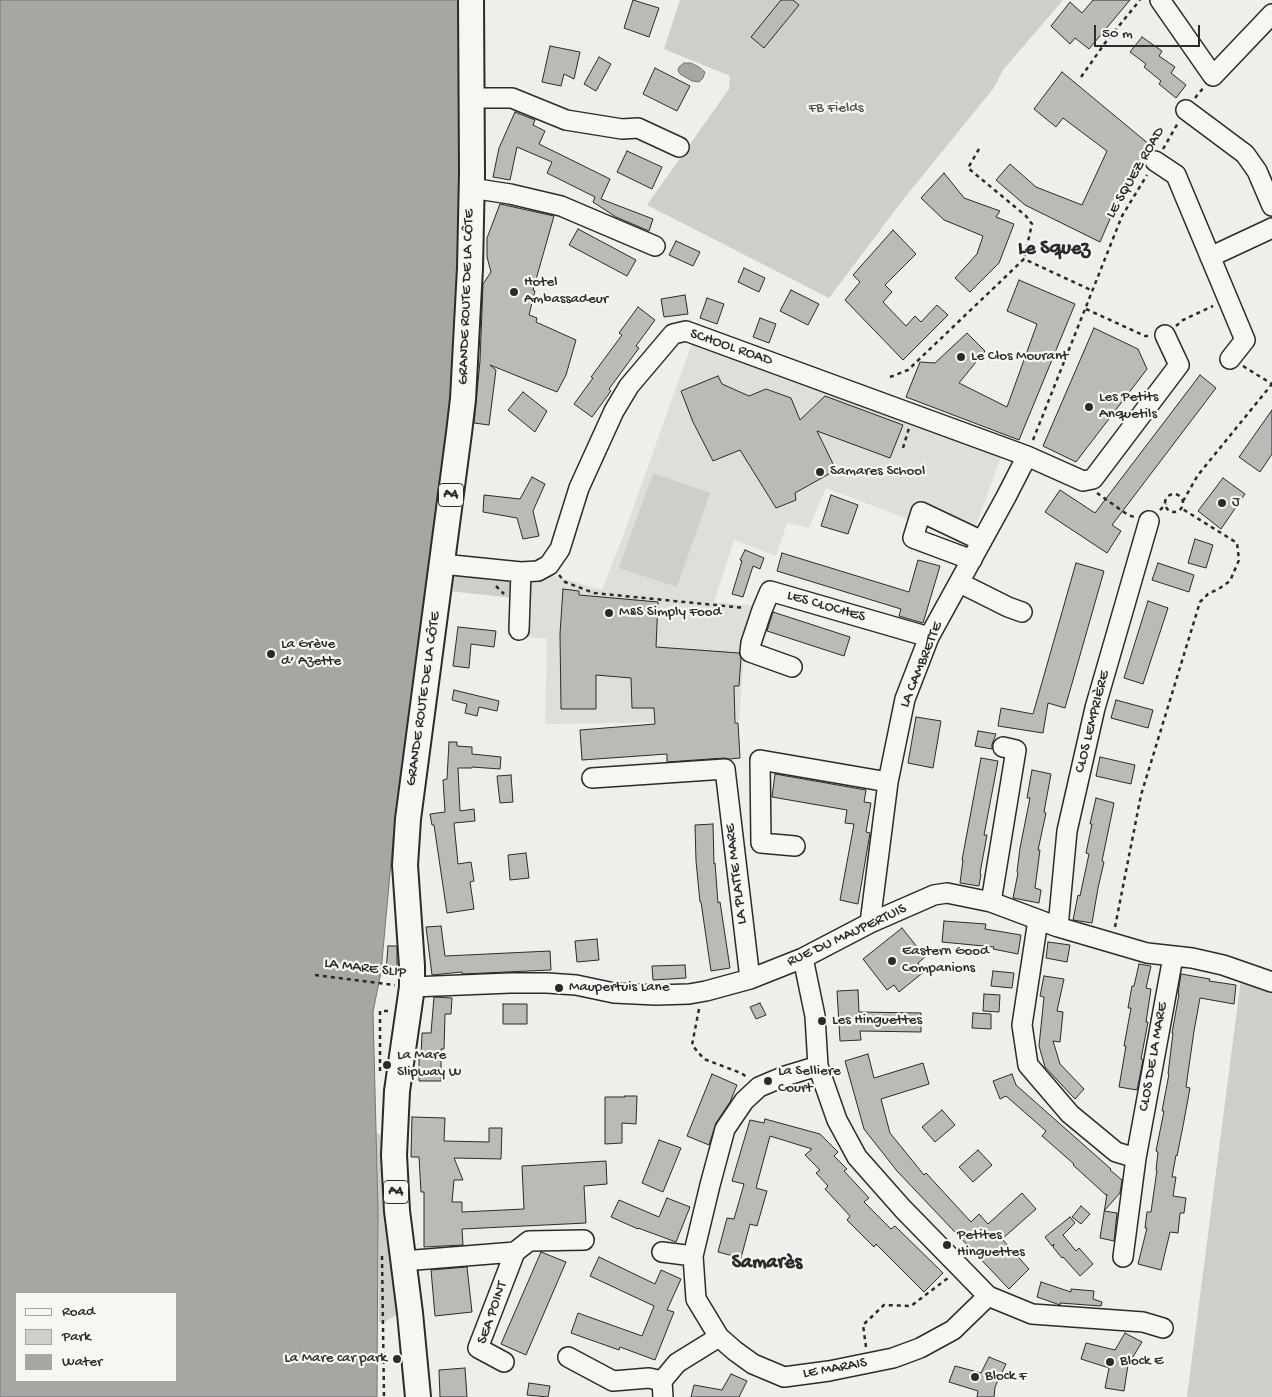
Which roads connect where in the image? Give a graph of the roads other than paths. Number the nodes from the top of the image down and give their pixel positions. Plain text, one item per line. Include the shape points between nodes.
1 (471, 0) edge
2 (1160, 0) edge
3 (1272, 14) edge
4 (471, 98) junction
5 (1186, 110) road end
6 (678, 147) dead end
7 (1155, 161) road end
8 (471, 188) junction
9 (1272, 206) edge
10 (1272, 228) edge
11 (655, 246) dead end
12 (1210, 257) junction
13 (1165, 334) dead end
14 (1230, 359) road end
15 (1027, 456) junction
16 (1149, 521) road end
17 (982, 541) junction
18 (972, 560) junction
19 (442, 564) junction
20 (521, 572) junction
21 (960, 583) junction
22 (1022, 612) dead end
23 (519, 630) dead end
24 (930, 637) junction
25 (792, 667) dead end
26 (1003, 747) dead end
27 (592, 778) dead end
28 (888, 782) junction
29 (795, 846) dead end
30 (991, 902) junction
31 (1038, 920) junction
32 (870, 923) junction
33 (1058, 927) junction
34 (1172, 957) junction
35 (803, 958) junction
36 (750, 979) junction
37 (1272, 982) edge
38 (412, 987) junction
39 (818, 1066) junction
40 (1136, 1158) junction
41 (584, 1240) dead end
42 (515, 1252) junction
43 (662, 1252) dead end
44 (693, 1256) junction
45 (1122, 1257) dead end
46 (404, 1261) junction
47 (988, 1296) junction
48 (1163, 1328) dead end
49 (719, 1337) junction
50 (568, 1357) dead end
51 (504, 1362) dead end
52 (663, 1389) edge
53 (418, 1397) edge

1 - 4 main road, GRANDE ROUTE DE LA CÔTE / A4
2 - 3 street via 1213,76
4 - 6 street via 512,98 566,120 622,129 638,128
4 - 8 main road, GRANDE ROUTE DE LA CÔTE / A4
5 - 9 street via 1245,154 1257,171
7 - 12 street via 1176,175
8 - 11 street via 561,206
8 - 19 main road, GRANDE ROUTE DE LA CÔTE / A4 via 463,399
10 - 12 street
12 - 14 street via 1245,340
13 - 15 street, SCHOOL ROAD via 1179,366 1093,479 1083,481
15 - 17 street, LA CAMBRETTE
15 - 20 street, SCHOOL ROAD via 686,331 672,334 629,386 614,411 579,488 560,549 549,565 538,571
16 - 33 street, CLOS LEMPRIÈRE via 1095,708 1067,831
17 - 18 street, LA CAMBRETTE
17 - 18 street via 921,512 913,538
18 - 21 street, LA CAMBRETTE
19 - 20 street
19 - 38 main road, GRANDE ROUTE DE LA CÔTE / A4 via 408,819 405,865
20 - 23 street
21 - 22 street
21 - 24 street, LA CAMBRETTE
24 - 25 street, LES CLOCHES via 770,591 750,652
24 - 28 street, LA CAMBRETTE via 905,699
26 - 30 street via 1016,750
27 - 36 street, LA PLATTE MARE via 725,769
28 - 29 street via 760,760 761,843
28 - 32 street, LA CAMBRETTE
30 - 31 street, RUE DU MAUPERTUIS
30 - 32 street, RUE DU MAUPERTUIS via 947,894 934,895
31 - 33 street, RUE DU MAUPERTUIS
31 - 40 street via 1022,1025 1028,1065 1070,1114 1116,1152
32 - 35 street, RUE DU MAUPERTUIS
33 - 34 street, RUE DU MAUPERTUIS
34 - 37 street, RUE DU MAUPERTUIS via 1223,965
34 - 40 street, CLOS DE LA MARE
35 - 36 street, RUE DU MAUPERTUIS
35 - 39 street via 815,1016
36 - 38 street, RUE DU MAUPERTUIS via 689,994 648,995 546,983
38 - 46 main road, GRANDE ROUTE DE LA CÔTE / A4 via 397,1091 394,1155
39 - 44 street, LE MARAIS via 775,1072 744,1101 725,1130
39 - 47 street via 837,1120 857,1157
40 - 45 street, CLOS DE LA MARE
41 - 42 street via 529,1241
42 - 46 street
42 - 51 street, SEA POINT via 478,1348
43 - 44 street
44 - 49 street, LE MARAIS via 696,1299
46 - 53 main road, GRANDE ROUTE DE LA CÔTE / A4
47 - 48 street via 1032,1314 1143,1322
47 - 49 street, LE MARAIS via 953,1330 920,1348 894,1358 782,1382 734,1352
49 - 52 street via 677,1363
50 - 52 street via 613,1381 649,1378

